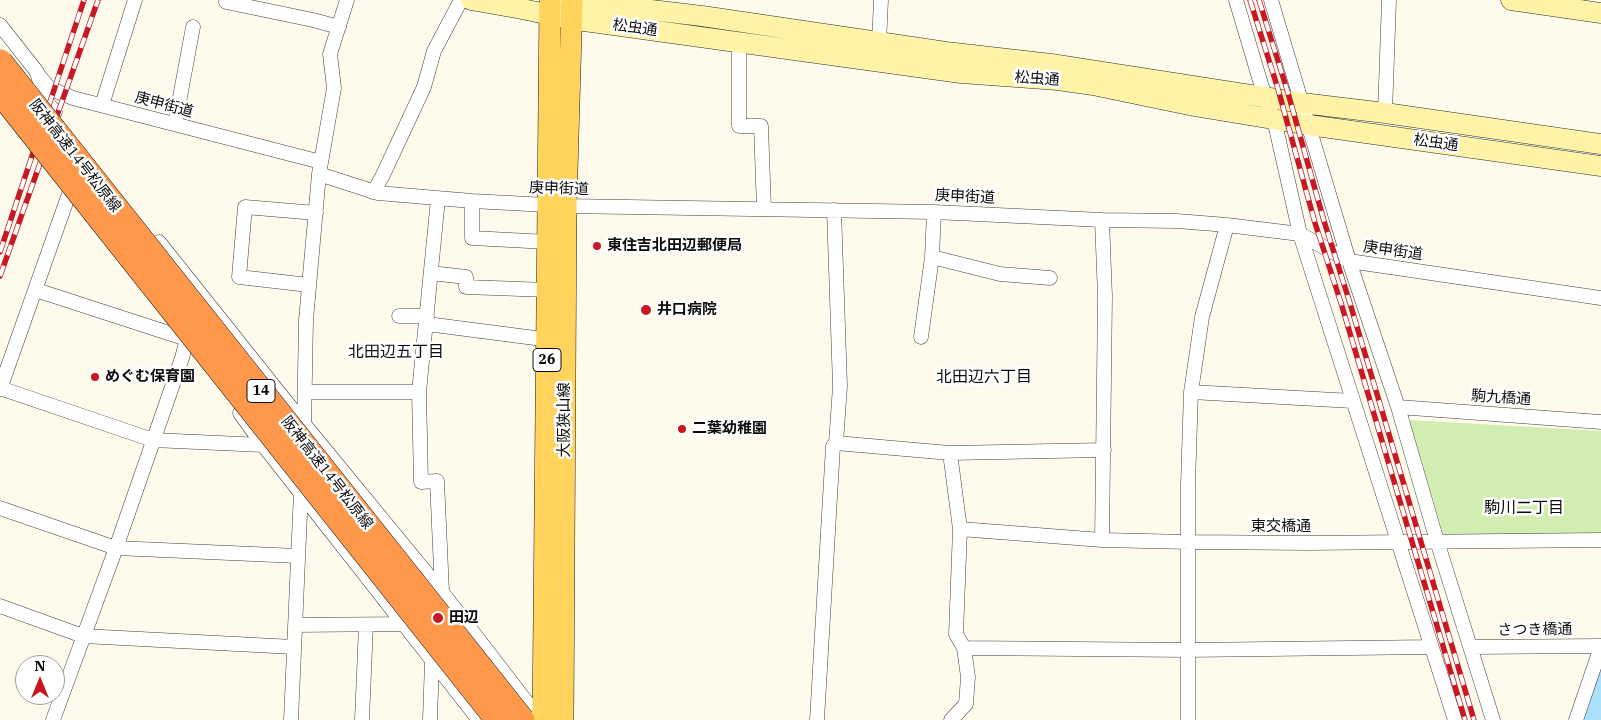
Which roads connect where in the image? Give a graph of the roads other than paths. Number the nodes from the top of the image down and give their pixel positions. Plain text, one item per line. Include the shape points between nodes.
1 (135, 0) edge
2 (347, 0) edge
3 (461, 0) edge
4 (471, 0) edge
5 (881, 0) edge
6 (1236, 0) edge
7 (1271, 0) edge
8 (1389, 0) edge
9 (1511, 0) edge
10 (226, 2) dead end
11 (564, 6) edge
12 (702, 8) edge
13 (1601, 13) edge
14 (0, 24) edge
15 (192, 27) dead end
16 (339, 28) junction
17 (739, 42) junction
18 (879, 43) junction
19 (0, 62) edge
20 (36, 72) junction
21 (0, 92) edge
22 (1265, 97) junction
23 (0, 98) edge
24 (1302, 103) junction
25 (0, 105) edge
26 (102, 105) junction
27 (1386, 113) junction
28 (1273, 118) junction
29 (174, 124) junction
30 (1309, 125) junction
31 (1601, 144) edge
32 (1601, 166) edge
33 (320, 168) junction
34 (373, 192) junction
35 (69, 194) junction
36 (438, 199) junction
37 (472, 201) junction
38 (557, 205) junction
39 (764, 209) junction
40 (834, 210) junction
41 (934, 212) junction
42 (316, 213) junction
43 (1102, 220) junction
44 (1227, 225) junction
45 (1300, 234) junction
46 (548, 242) junction
47 (932, 257) junction
48 (1349, 261) junction
49 (431, 273) junction
50 (1050, 278) dead end
51 (309, 285) junction
52 (36, 290) junction
53 (548, 290) junction
54 (1601, 298) edge
55 (399, 316) dead end
56 (427, 320) junction
57 (921, 337) dead end
58 (547, 338) junction
59 (187, 339) junction
60 (1, 381) edge
61 (305, 392) junction
62 (419, 392) junction
63 (1191, 392) junction
64 (1352, 401) junction
65 (1398, 407) junction
66 (1601, 422) edge
67 (304, 424) junction
68 (153, 440) junction
69 (836, 443) junction
70 (263, 445) junction
71 (1104, 450) junction
72 (950, 453) junction
73 (301, 494) junction
74 (0, 508) edge
75 (960, 529) junction
76 (1102, 540) junction
77 (1601, 540) edge
78 (1437, 541) junction
79 (1188, 542) junction
80 (1399, 542) junction
81 (116, 548) junction
82 (298, 556) junction
83 (442, 592) junction
84 (0, 606) edge
85 (403, 624) junction
86 (295, 625) junction
87 (366, 625) junction
88 (83, 636) junction
89 (294, 647) junction
90 (1431, 647) junction
91 (1470, 647) junction
92 (1601, 647) edge
93 (964, 648) junction
94 (1188, 650) junction
95 (432, 661) junction
96 (547, 717) edge
97 (53, 720) edge
98 (291, 720) edge
99 (362, 720) edge
100 (430, 720) edge
101 (479, 720) edge
102 (498, 720) edge
103 (817, 720) edge
104 (951, 720) edge
105 (1188, 720) edge
106 (1455, 720) edge
107 (1493, 720) edge
108 (1576, 720) edge

1 - 26 street
2 - 16 street
3 - 34 street via 434,51 424,87
4 - 11 street, 松虫通 via 522,9
5 - 18 street
6 - 22 street
7 - 24 street
8 - 27 street
9 - 13 street
10 - 16 street
11 - 12 street, 松虫通
11 - 17 street, 松虫通
11 - 38 main road, 大阪狭山線 / 26
12 - 18 street, 松虫通
14 - 20 street
15 - 29 street
16 - 33 street via 330,54 334,96
17 - 28 street, 松虫通 via 961,73 1058,80
17 - 39 street via 739,126 761,126
18 - 22 street, 松虫通 via 1051,64
19 - 96 highway, 阪神高速14号松原線 / 14, bridge
20 - 23 street
20 - 26 street, 庚申街道 via 49,88
20 - 67 street via 45,100
21 - 102 highway, 阪神高速14号松原線 / 14, bridge
22 - 24 street, 松虫通
22 - 28 street
24 - 27 street, 松虫通
24 - 30 street
25 - 35 street
26 - 29 street, 庚申街道
27 - 31 street, 松虫通
28 - 30 street, 松虫通
28 - 45 street
29 - 33 street, 庚申街道
30 - 32 street, 松虫通
30 - 48 street
33 - 34 street, 庚申街道
33 - 42 street
34 - 36 street, 庚申街道
35 - 52 street
35 - 59 street
36 - 37 street, 庚申街道
36 - 49 street
37 - 38 street, 庚申街道
37 - 46 street via 472,238
38 - 39 street, 庚申街道
38 - 46 main road, 大阪狭山線 / 26
38 - 96 main road, 大阪狭山線 / 26
39 - 40 street, 庚申街道
40 - 41 street, 庚申街道
40 - 69 street via 840,386
41 - 43 street, 庚申街道
41 - 47 street
42 - 51 street
42 - 51 street via 245,207 239,277
43 - 44 street, 庚申街道
43 - 71 street
44 - 45 street, 庚申街道
44 - 63 street via 1202,317
45 - 48 street, 庚申街道
45 - 64 street
46 - 53 main road, 大阪狭山線 / 26
47 - 50 street via 1000,274
47 - 57 street
48 - 54 street, 庚申街道
48 - 65 street
49 - 53 street via 466,277 466,287
49 - 56 street
51 - 61 street
52 - 59 street
52 - 60 street
53 - 58 main road, 大阪狭山線 / 26
55 - 56 street
56 - 58 street
56 - 62 street
58 - 96 main road, 大阪狭山線 / 26
59 - 68 street
59 - 70 street
60 - 68 street
61 - 62 street
61 - 67 street
62 - 83 street via 421,482 437,481
63 - 64 street
63 - 79 street
64 - 80 street
65 - 66 street, 駒九橋通
65 - 78 street
67 - 73 street
67 - 83 street
68 - 70 street
68 - 81 street
69 - 72 street
69 - 103 street via 833,446
70 - 73 street
71 - 72 street
71 - 76 street
72 - 75 street
73 - 82 street
73 - 85 street
74 - 81 street
75 - 76 street, 東交橋通
75 - 93 street via 956,634
76 - 79 street, 東交橋通
77 - 78 street, 東交橋通
78 - 80 street, 東交橋通
78 - 91 street
79 - 80 street, 東交橋通
79 - 94 street
80 - 90 street
81 - 82 street
81 - 88 street
82 - 86 street
83 - 96 street via 529,705
84 - 88 street
85 - 87 street
85 - 95 street
86 - 87 street
86 - 89 street
87 - 99 street
88 - 89 street
88 - 97 street
89 - 98 street
90 - 94 street
90 - 106 street
91 - 92 street, さつき橋通
91 - 107 street
92 - 108 street
93 - 94 street
93 - 104 street via 968,677 966,704
94 - 105 street
95 - 100 street
95 - 101 street

